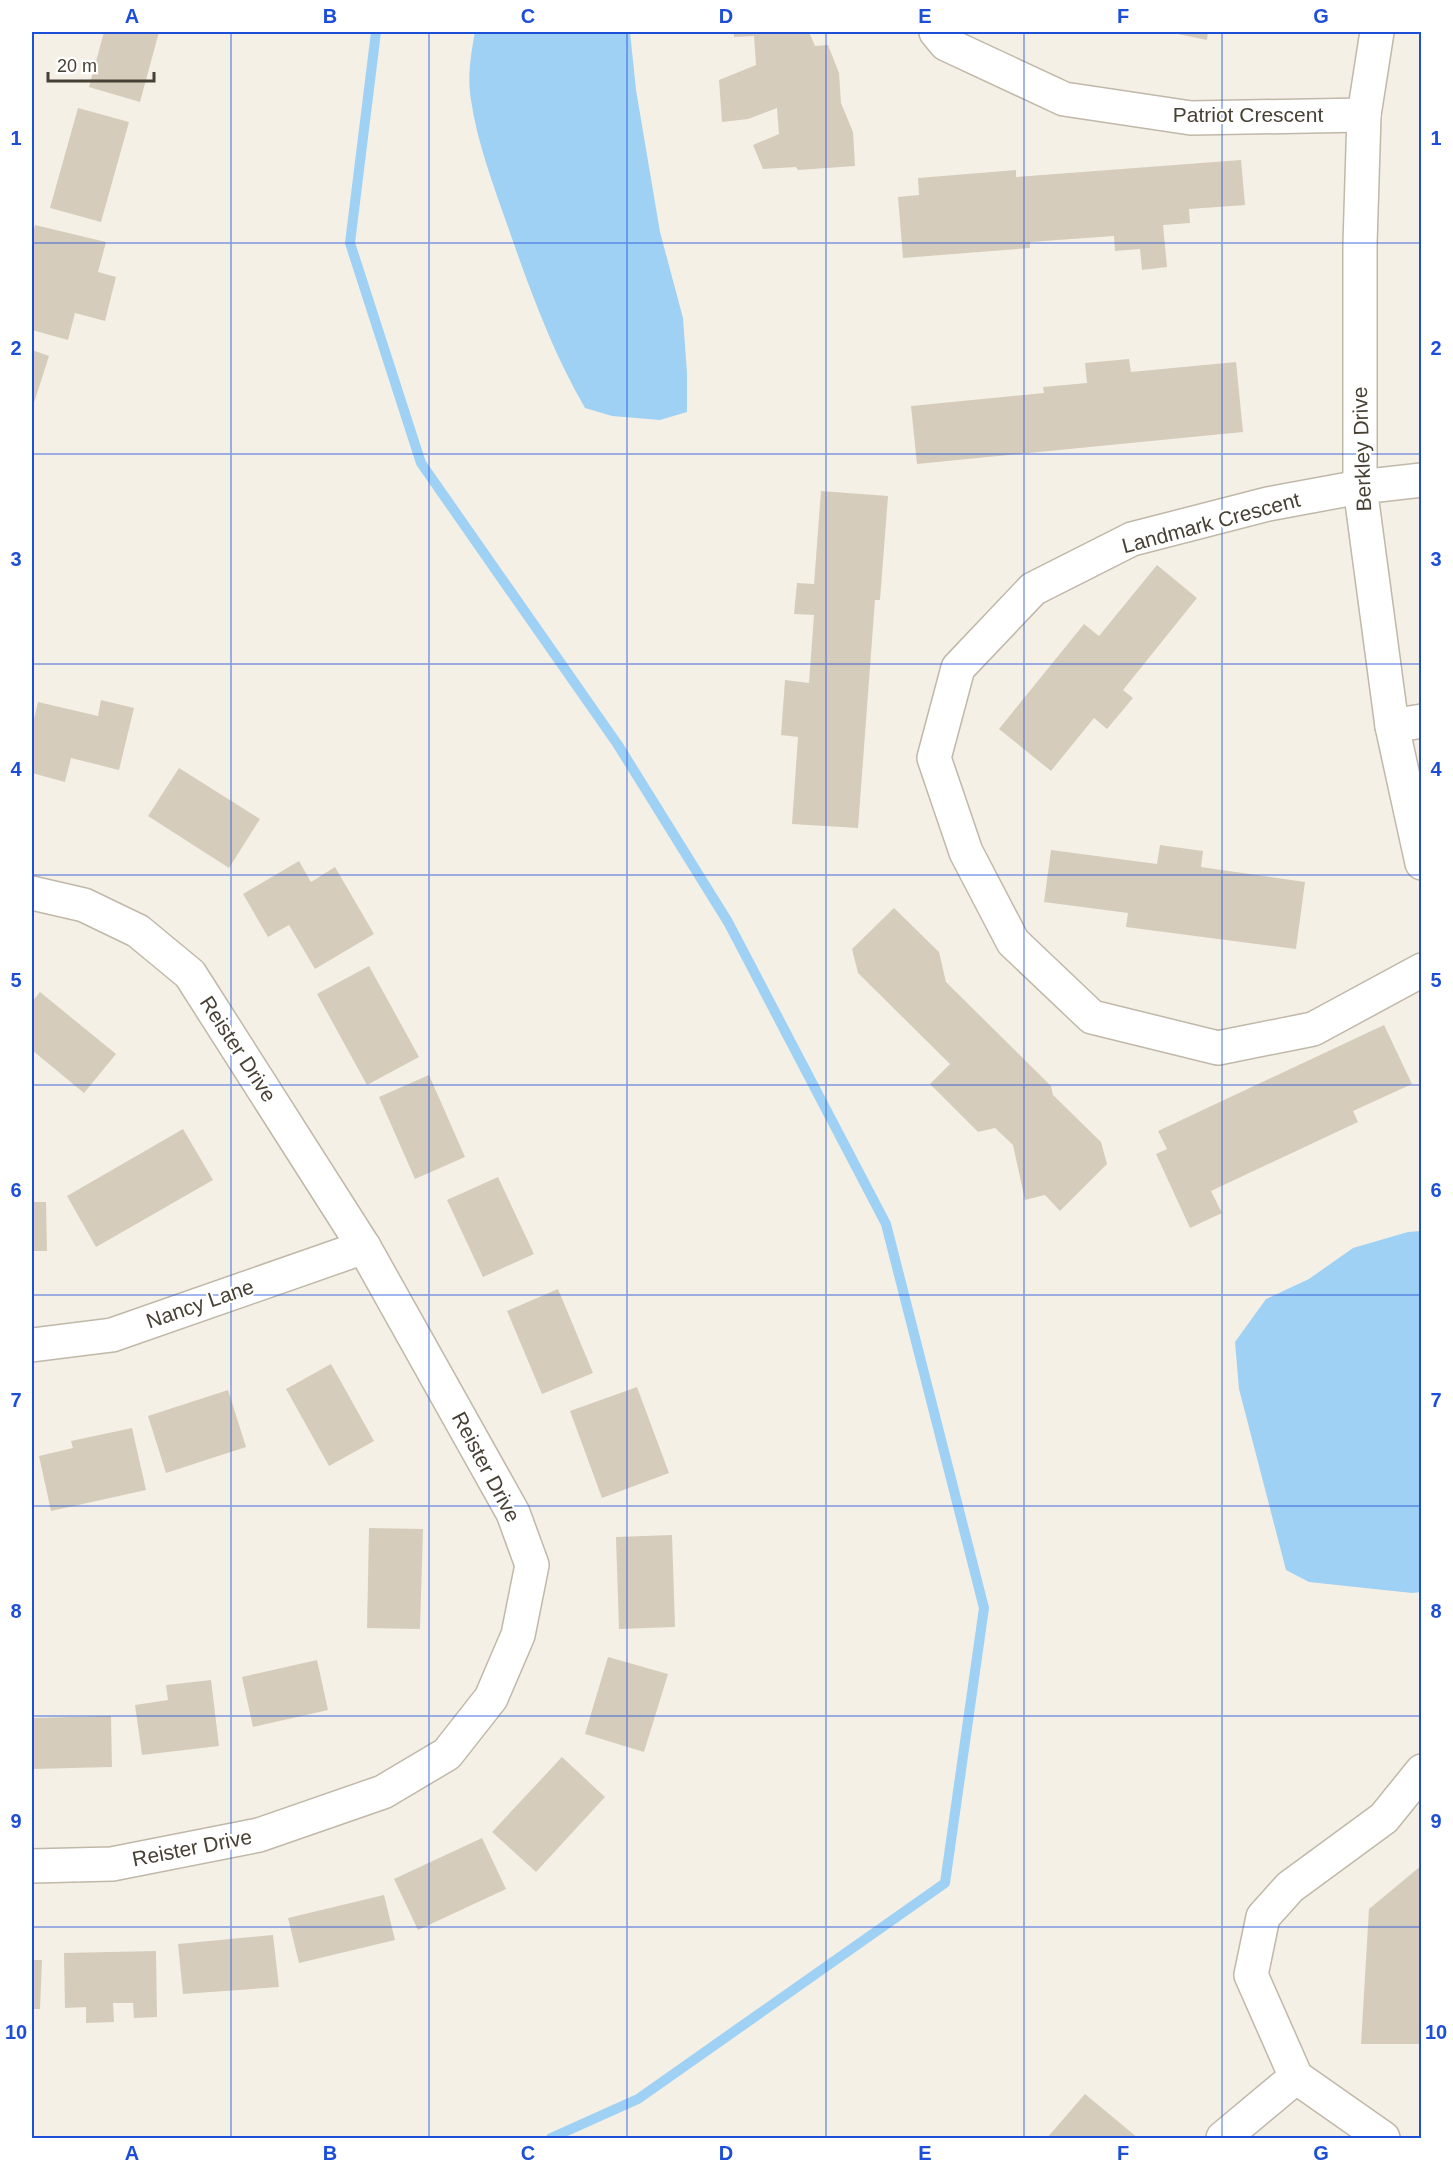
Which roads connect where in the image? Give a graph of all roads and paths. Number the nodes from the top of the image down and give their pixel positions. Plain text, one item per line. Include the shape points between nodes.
1 (936, 32) edge
2 (1377, 32) edge
3 (1364, 115) junction
4 (1422, 480) edge
5 (1360, 488) junction
6 (1407, 724) edge
7 (1422, 863) edge
8 (32, 893) edge
9 (1422, 970) edge
10 (364, 1247) junction
11 (32, 1345) edge
12 (1422, 1771) edge
13 (32, 1866) edge
14 (1296, 2077) junction
15 (1223, 2139) edge
16 (1383, 2139) edge

1 - 3 street, Patriot Crescent via 946,44 1064,99 1191,118
2 - 3 street, Berkley Drive
3 - 5 street, Berkley Drive
4 - 5 street, Landmark Crescent
5 - 6 street, Berkley Drive
5 - 9 street, Landmark Crescent via 1268,504 1132,539 1033,589 958,668 934,758 966,852 1013,942 1092,1017 1218,1048 1313,1029
6 - 7 street, Berkley Drive
8 - 10 street, Reister Drive via 84,905 138,931 190,974
10 - 11 street, Nancy Lane via 112,1335
10 - 13 street, Reister Drive via 513,1513 532,1565 518,1635 491,1698 447,1754 383,1792 259,1835 112,1864
12 - 14 street via 1384,1818 1290,1887 1263,1917 1251,1975
14 - 15 street
14 - 16 street

